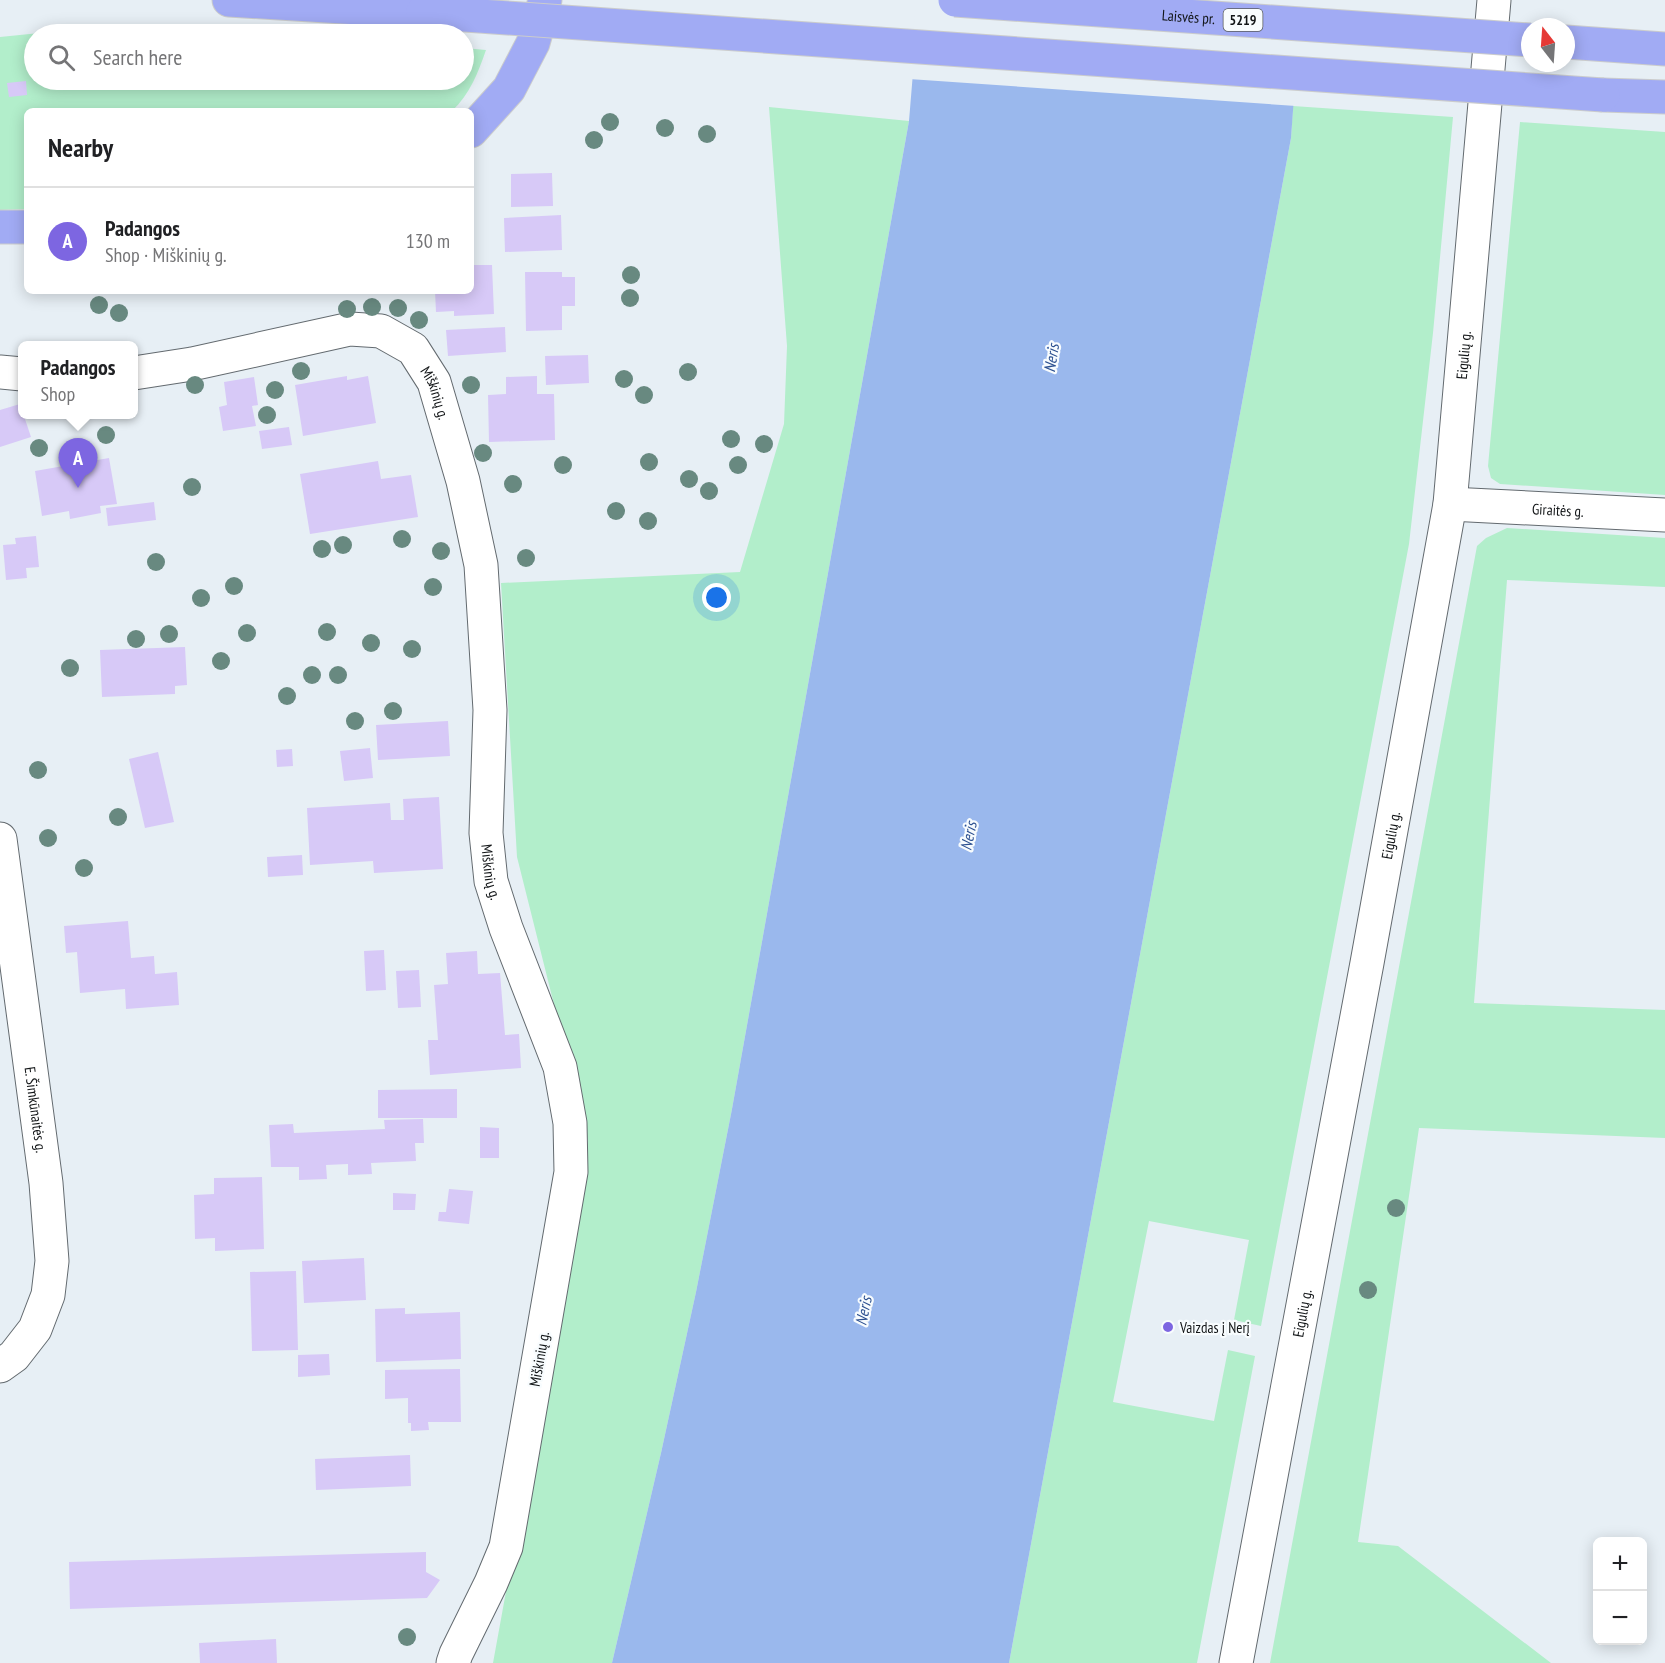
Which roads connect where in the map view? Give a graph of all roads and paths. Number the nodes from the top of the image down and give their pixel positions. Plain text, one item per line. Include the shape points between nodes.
1 (229, 0) edge
2 (545, 0) edge
3 (955, 0) edge
4 (1494, 0) edge
5 (1521, 39) edge
6 (1575, 43) edge
7 (1665, 49) edge
8 (1665, 97) edge
9 (474, 128) edge
10 (0, 227) edge
11 (24, 227) edge
12 (0, 372) edge
13 (138, 372) edge
14 (18, 374) edge
15 (1450, 504) junction
16 (1665, 515) edge
17 (0, 838) edge
18 (0, 1366) edge
19 (453, 1663) edge
20 (1236, 1663) edge

1 - 8 highway, bridge
2 - 9 highway via 533,43 509,89
3 - 5 highway, Laisvės pr. / 5219, bridge
4 - 15 street, Eigulių g.
6 - 7 highway
10 - 11 highway
12 - 14 street
13 - 19 street, Miškinių g. via 350,329 381,332 413,349 434,382 463,481 481,565 490,710 486,833 491,881 560,1067 570,1123 571,1172 506,1547
15 - 16 street, Giraitės g.
15 - 20 street, Eigulių g.
17 - 18 street, E. Šimkūnaitės g. via 46,1183 52,1261 48,1295 35,1329 14,1356

